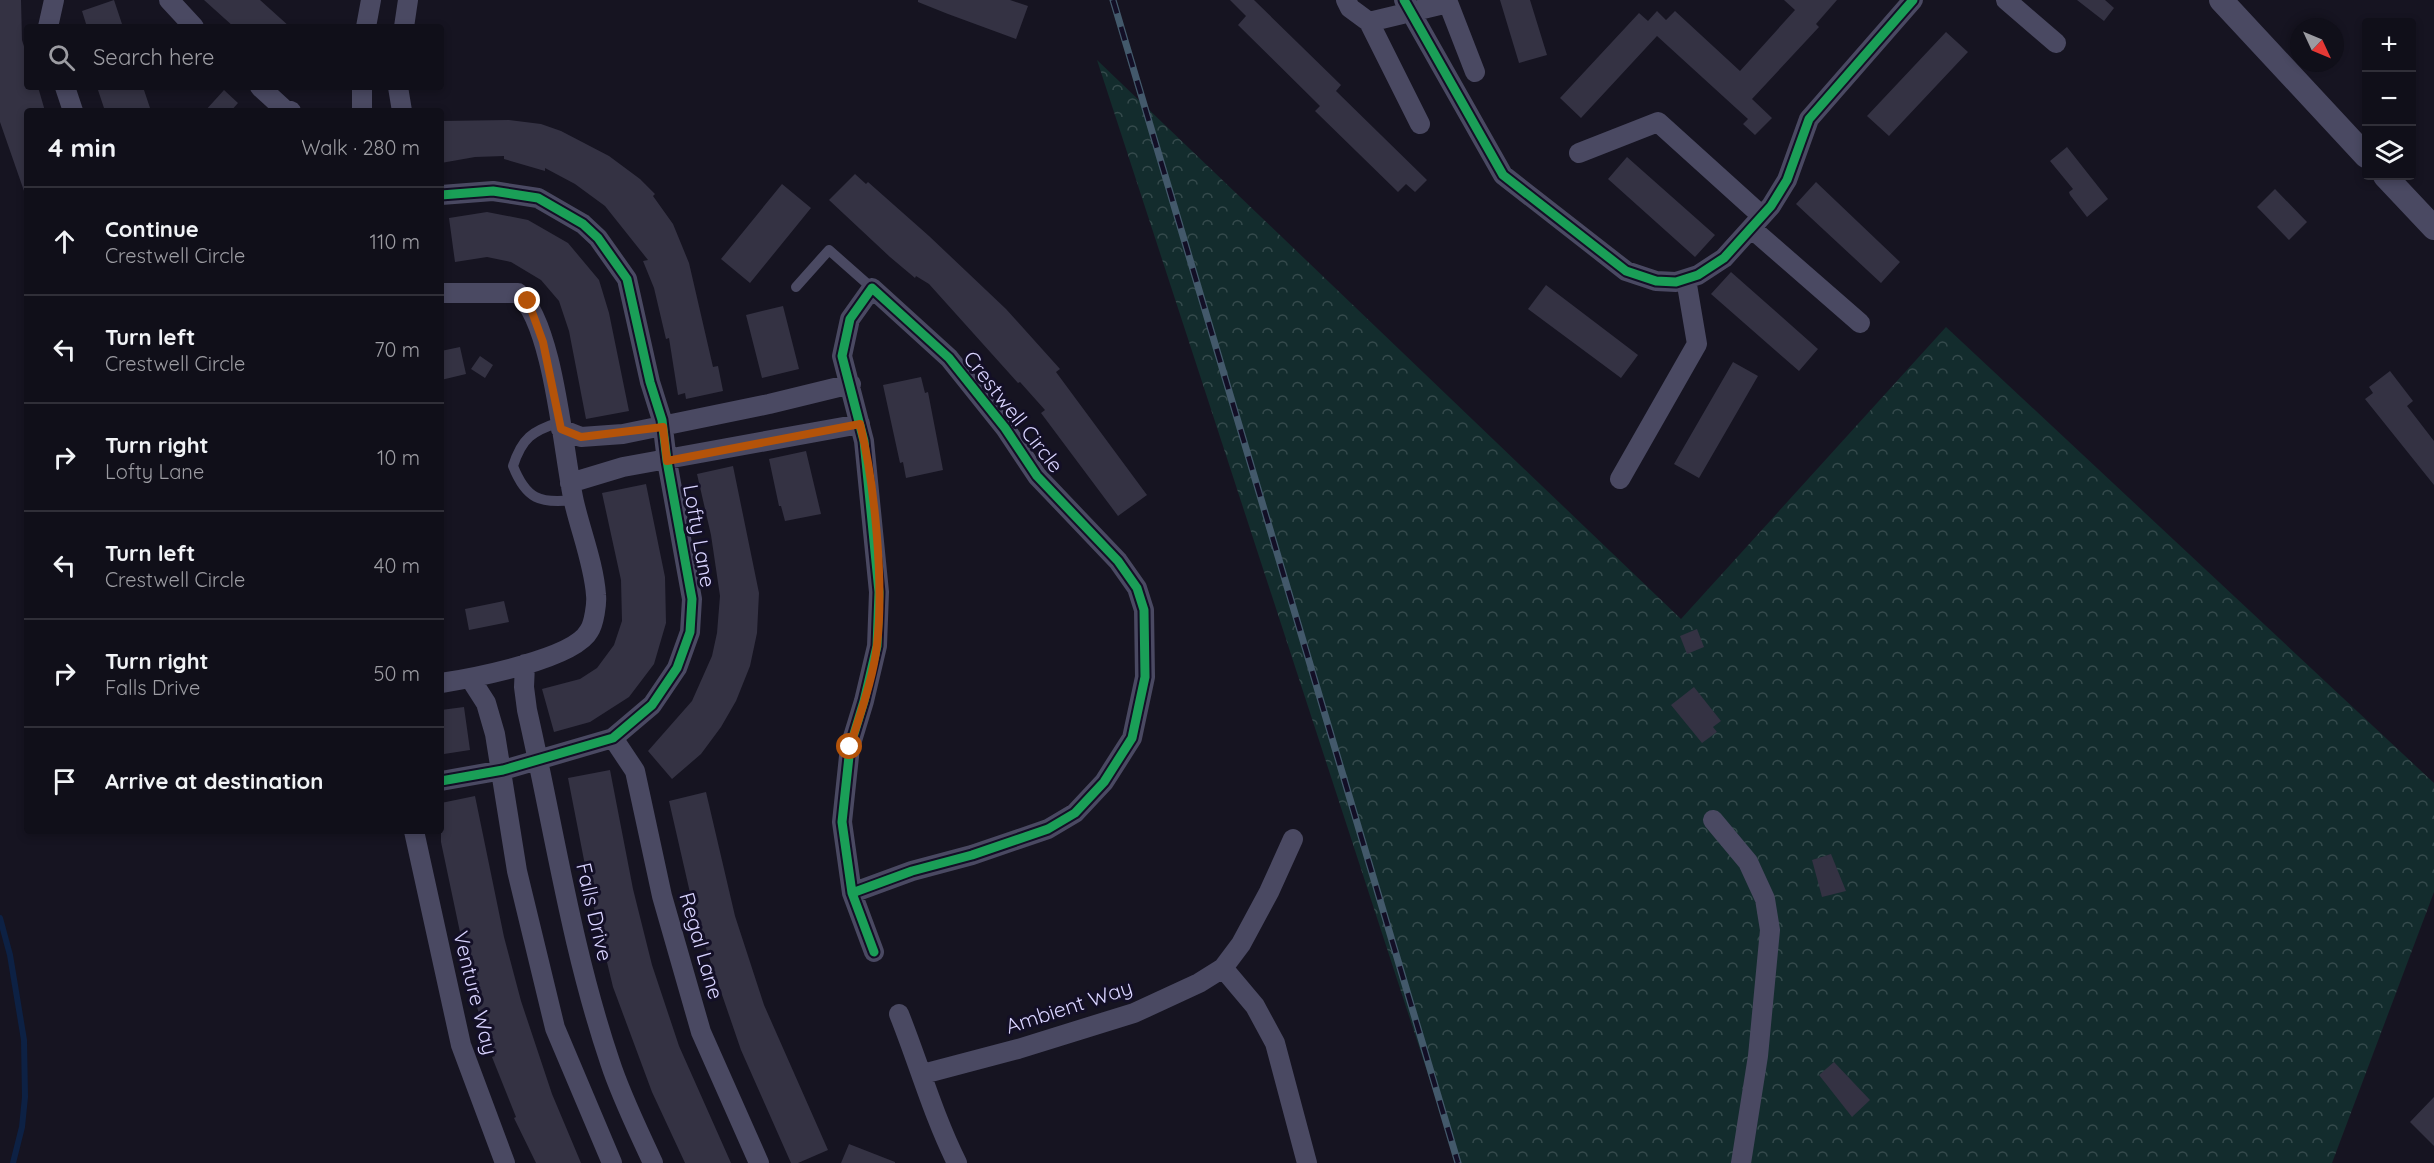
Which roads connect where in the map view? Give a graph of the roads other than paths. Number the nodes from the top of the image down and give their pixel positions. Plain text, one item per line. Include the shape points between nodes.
1 (54, 0) edge
2 (169, 0) edge
3 (371, 0) edge
4 (408, 0) edge
5 (1346, 0) edge
6 (1913, 0) edge
7 (2006, 0) edge
8 (2221, 0) edge
9 (1448, 2) edge
10 (1407, 6) edge
11 (1369, 22) junction
12 (48, 24) edge
13 (191, 24) edge
14 (367, 24) edge
15 (404, 24) edge
16 (2056, 43) dead end
17 (1475, 72) dead end
18 (66, 90) edge
19 (263, 90) edge
20 (362, 90) edge
21 (398, 90) edge
22 (72, 108) edge
23 (283, 108) edge
24 (362, 108) edge
25 (401, 108) edge
26 (1420, 124) dead end
27 (2362, 151) edge
28 (1579, 153) dead end
29 (2389, 180) edge
30 (444, 195) edge
31 (1756, 222) junction
32 (2434, 228) edge
33 (1686, 279) junction
34 (796, 287) dead end
35 (872, 288) junction
36 (444, 289) edge
37 (1860, 323) dead end
38 (851, 384) junction
39 (860, 424) junction
40 (560, 426) junction
41 (663, 427) junction
42 (667, 461) junction
43 (1620, 479) dead end
44 (572, 492) junction
45 (525, 664) junction
46 (471, 678) junction
47 (444, 682) edge
48 (613, 738) junction
49 (538, 758) junction
50 (503, 770) junction
51 (444, 780) edge
52 (1713, 820) dead end
53 (415, 834) edge
54 (1293, 839) dead end
55 (852, 893) junction
56 (874, 952) dead end
57 (1223, 968) junction
58 (898, 1014) dead end
59 (923, 1074) junction
60 (505, 1163) edge
61 (612, 1163) edge
62 (652, 1163) edge
63 (759, 1163) edge
64 (957, 1163) edge
65 (1307, 1163) edge
66 (1742, 1163) edge

1 - 12 street
2 - 13 street
3 - 14 street
4 - 15 street
5 - 11 street via 1350,8
6 - 31 street via 1809,119 1788,180
7 - 16 street
8 - 27 street
9 - 10 street
9 - 17 street
10 - 11 street
10 - 33 street via 1503,175 1626,272 1656,281
11 - 26 street
18 - 22 street
19 - 23 street
20 - 24 street
21 - 25 street
28 - 31 street via 1658,122
29 - 32 street
30 - 41 street, Lofty Lane via 493,191 538,198 583,224 598,238 627,279
31 - 33 street via 1724,258
31 - 37 street
33 - 43 street via 1698,344
34 - 35 lane via 829,250
35 - 38 street via 850,319 842,356
35 - 55 street, Crestwell Circle via 949,358 1037,476 1118,561 1137,588 1144,610 1145,677 1132,738 1104,782 1075,813 1048,829
36 - 40 street via 518,293 528,301 543,342
38 - 39 street
38 - 41 street
39 - 42 street
39 - 55 street via 872,499 879,592 877,646 850,747 842,822
40 - 41 street via 581,437
40 - 44 street
40 - 44 lane via 534,430 518,450 513,466 528,493 543,501
41 - 42 street, Lofty Lane
42 - 44 street via 623,467
42 - 48 street, Lofty Lane via 692,599 690,632 677,668 652,705
44 - 45 street via 596,596 589,632 565,651
45 - 46 street
45 - 49 street, Falls Drive via 524,687
46 - 47 street
46 - 50 street via 486,703
48 - 49 street, Lofty Lane
48 - 63 street, Regal Lane via 635,771 662,896 701,1032
49 - 50 street, Lofty Lane
49 - 62 street, Falls Drive via 559,873 590,997 610,1064
50 - 51 street, Lofty Lane
50 - 61 street via 518,872 555,1028
52 - 66 street via 1748,862 1765,899 1770,930 1758,1056
53 - 60 street, Venture Way via 460,1045
54 - 57 street, Ambient Way via 1241,944
55 - 56 street
57 - 59 street, Ambient Way via 1199,984 1134,1013 1018,1050
57 - 65 street via 1265,1022 1286,1076
58 - 59 street
59 - 64 street via 937,1122

